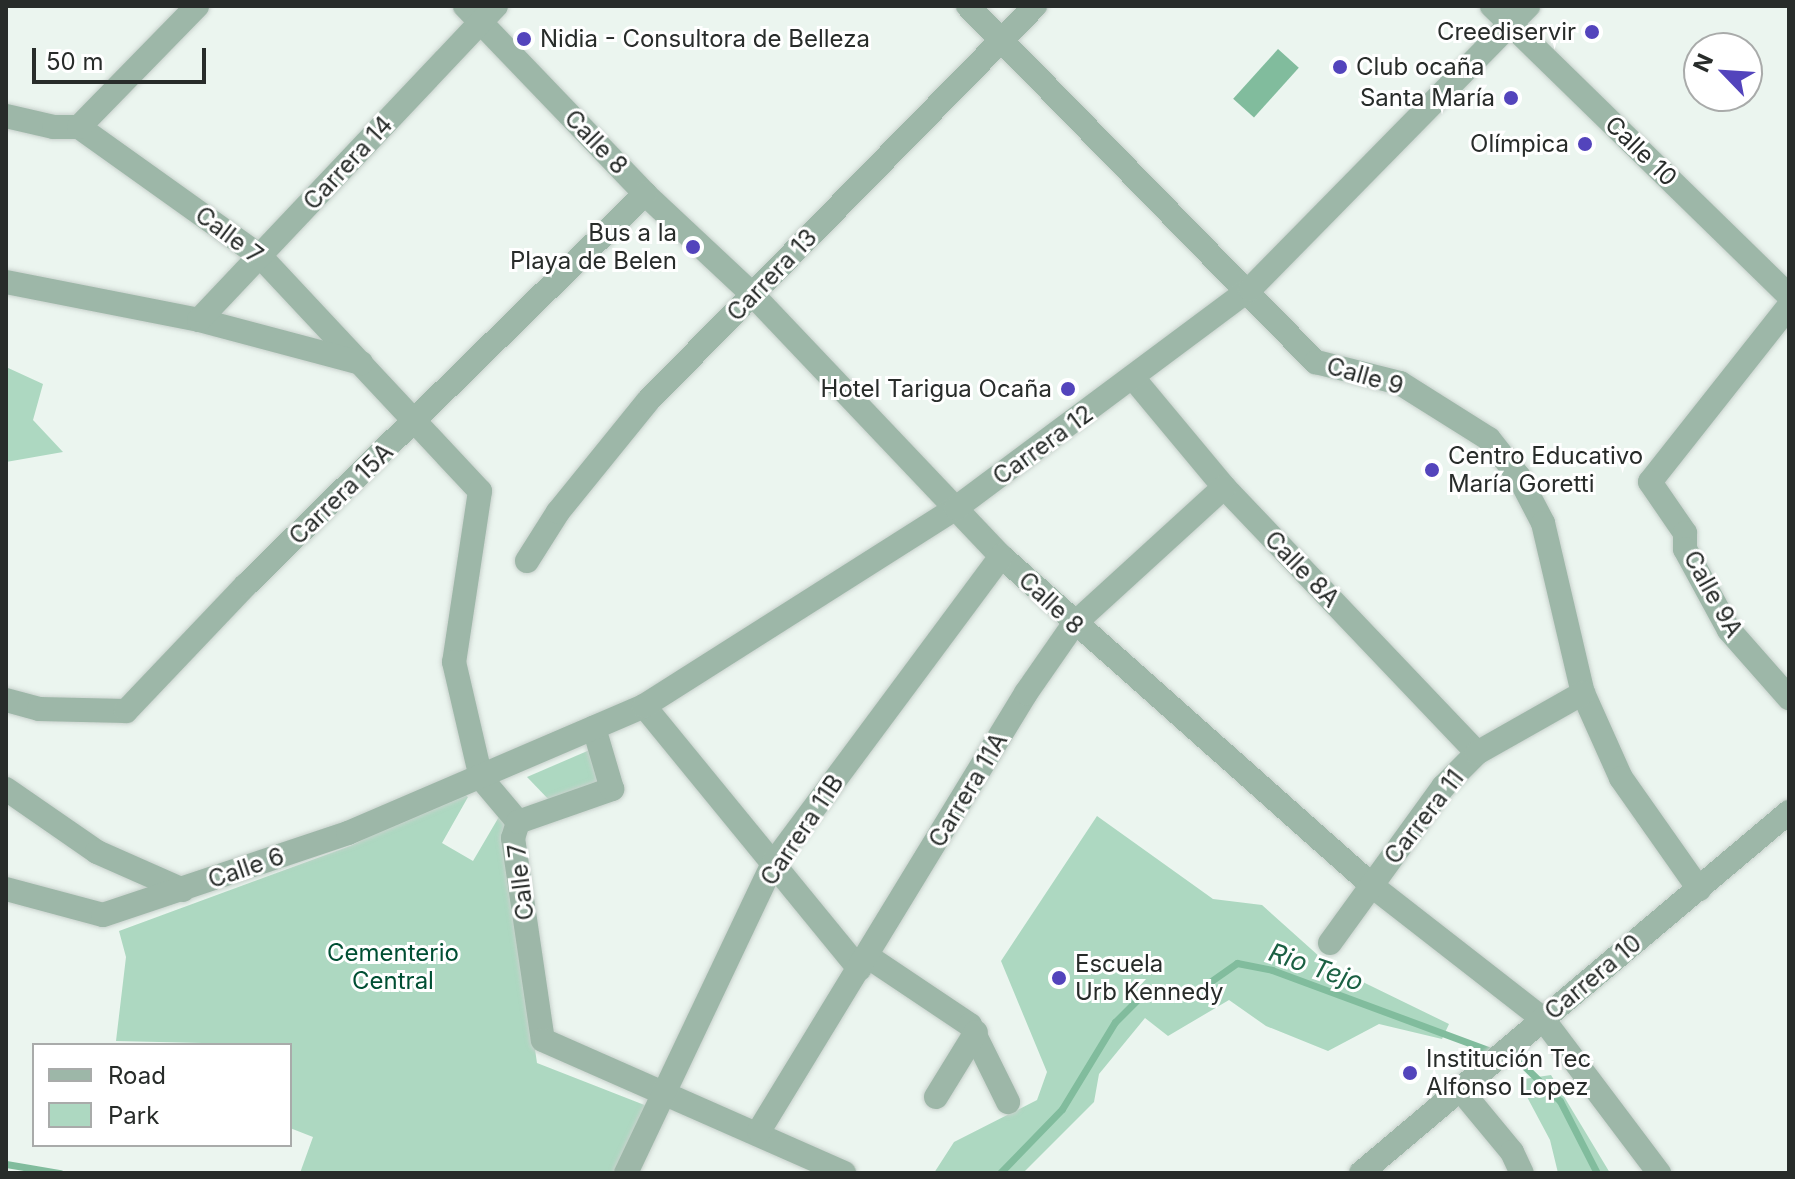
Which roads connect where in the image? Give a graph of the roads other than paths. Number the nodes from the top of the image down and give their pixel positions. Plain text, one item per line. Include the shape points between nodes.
1 (197, 6) edge
2 (968, 6) edge
3 (1035, 6) edge
4 (1492, 6) edge
5 (1528, 6) edge
6 (481, 11) edge
7 (1510, 23) junction
8 (1002, 38) junction
9 (6, 116) edge
10 (79, 127) junction
11 (645, 194) junction
12 (258, 259) junction
13 (6, 282) edge
14 (1250, 289) junction
15 (753, 295) junction
16 (1789, 296) edge
17 (1789, 306) edge
18 (199, 320) junction
19 (361, 363) junction
20 (1134, 379) junction
21 (414, 423) junction
22 (1224, 487) junction
23 (956, 508) junction
24 (1001, 556) junction
25 (527, 561) dead end
26 (1074, 624) junction
27 (1583, 693) junction
28 (1789, 698) edge
29 (6, 700) edge
30 (644, 706) junction
31 (594, 728) junction
32 (1477, 753) junction
33 (481, 778) junction
34 (6, 789) edge
35 (1786, 820) edge
36 (518, 822) junction
37 (774, 862) junction
38 (1371, 885) junction
39 (6, 889) edge
40 (1699, 889) junction
41 (183, 890) junction
42 (1330, 943) dead end
43 (863, 962) junction
44 (1543, 1019) junction
45 (976, 1032) junction
46 (1462, 1086) junction
47 (667, 1091) junction
48 (936, 1097) dead end
49 (1008, 1102) dead end
50 (759, 1131) junction
51 (626, 1173) edge
52 (844, 1173) edge
53 (1361, 1173) edge
54 (1522, 1173) edge
55 (1659, 1173) edge

1 - 10 street
2 - 8 street, Calle 9
3 - 8 street, Carrera 13
4 - 7 street, Calle 10
5 - 7 street, Carrera 12
6 - 11 street, Calle 8
6 - 12 street, Carrera 14
7 - 14 street, Carrera 12
7 - 16 street, Calle 10
8 - 14 street, Calle 9
8 - 15 street, Carrera 13
9 - 10 street
10 - 12 street, Calle 7
11 - 15 street, Calle 8
11 - 21 street, Carrera 15A
12 - 18 street, Carrera 14
12 - 19 street, Calle 7
13 - 18 street
14 - 20 street, Carrera 12
14 - 27 street, Calle 9 via 1316,362 1400,383 1489,439 1519,477 1543,523
15 - 23 street, Calle 8
15 - 25 street, Carrera 13 via 648,401 558,512
17 - 28 street, Calle 9A via 1650,482 1685,533 1685,549 1729,630
18 - 19 street
19 - 21 street, Calle 7
20 - 22 street, Calle 8A
20 - 23 street, Carrera 12
21 - 29 street, Carrera 15A via 246,585 126,711 39,709
21 - 33 street, Calle 7 via 480,491 454,662
22 - 26 street, Carrera 11A
22 - 32 street, Calle 8A
23 - 24 street, Calle 8
23 - 30 street, Carrera 12
24 - 26 street, Calle 8
24 - 37 street, Carrera 11B
26 - 38 street, Calle 8
26 - 43 street, Carrera 11A via 1026,693
27 - 32 street, Carrera 11
27 - 40 street, Calle 9 via 1621,778
30 - 31 street, Carrera 12
30 - 37 street
31 - 33 street, Carrera 12
31 - 36 street via 612,789
32 - 38 street, Carrera 11 via 1443,787
33 - 36 street, Calle 7
33 - 41 street, Calle 6 via 348,833
34 - 41 street via 97,852
35 - 40 street, Carrera 10
36 - 47 street, Calle 7 via 513,838 543,1040
37 - 43 street
37 - 47 street, Carrera 11B
38 - 42 street, Carrera 11
38 - 44 street, Calle 8
39 - 41 street, Calle 6 via 103,915
40 - 44 street, Carrera 10
43 - 45 street via 956,1012
43 - 50 street, Carrera 11A
44 - 46 street, Carrera 10
44 - 55 street, Calle 8
45 - 48 street
45 - 49 street
46 - 53 street, Carrera 10
46 - 54 street
47 - 50 street, Calle 7
47 - 51 street, Carrera 11B
50 - 52 street, Calle 7

